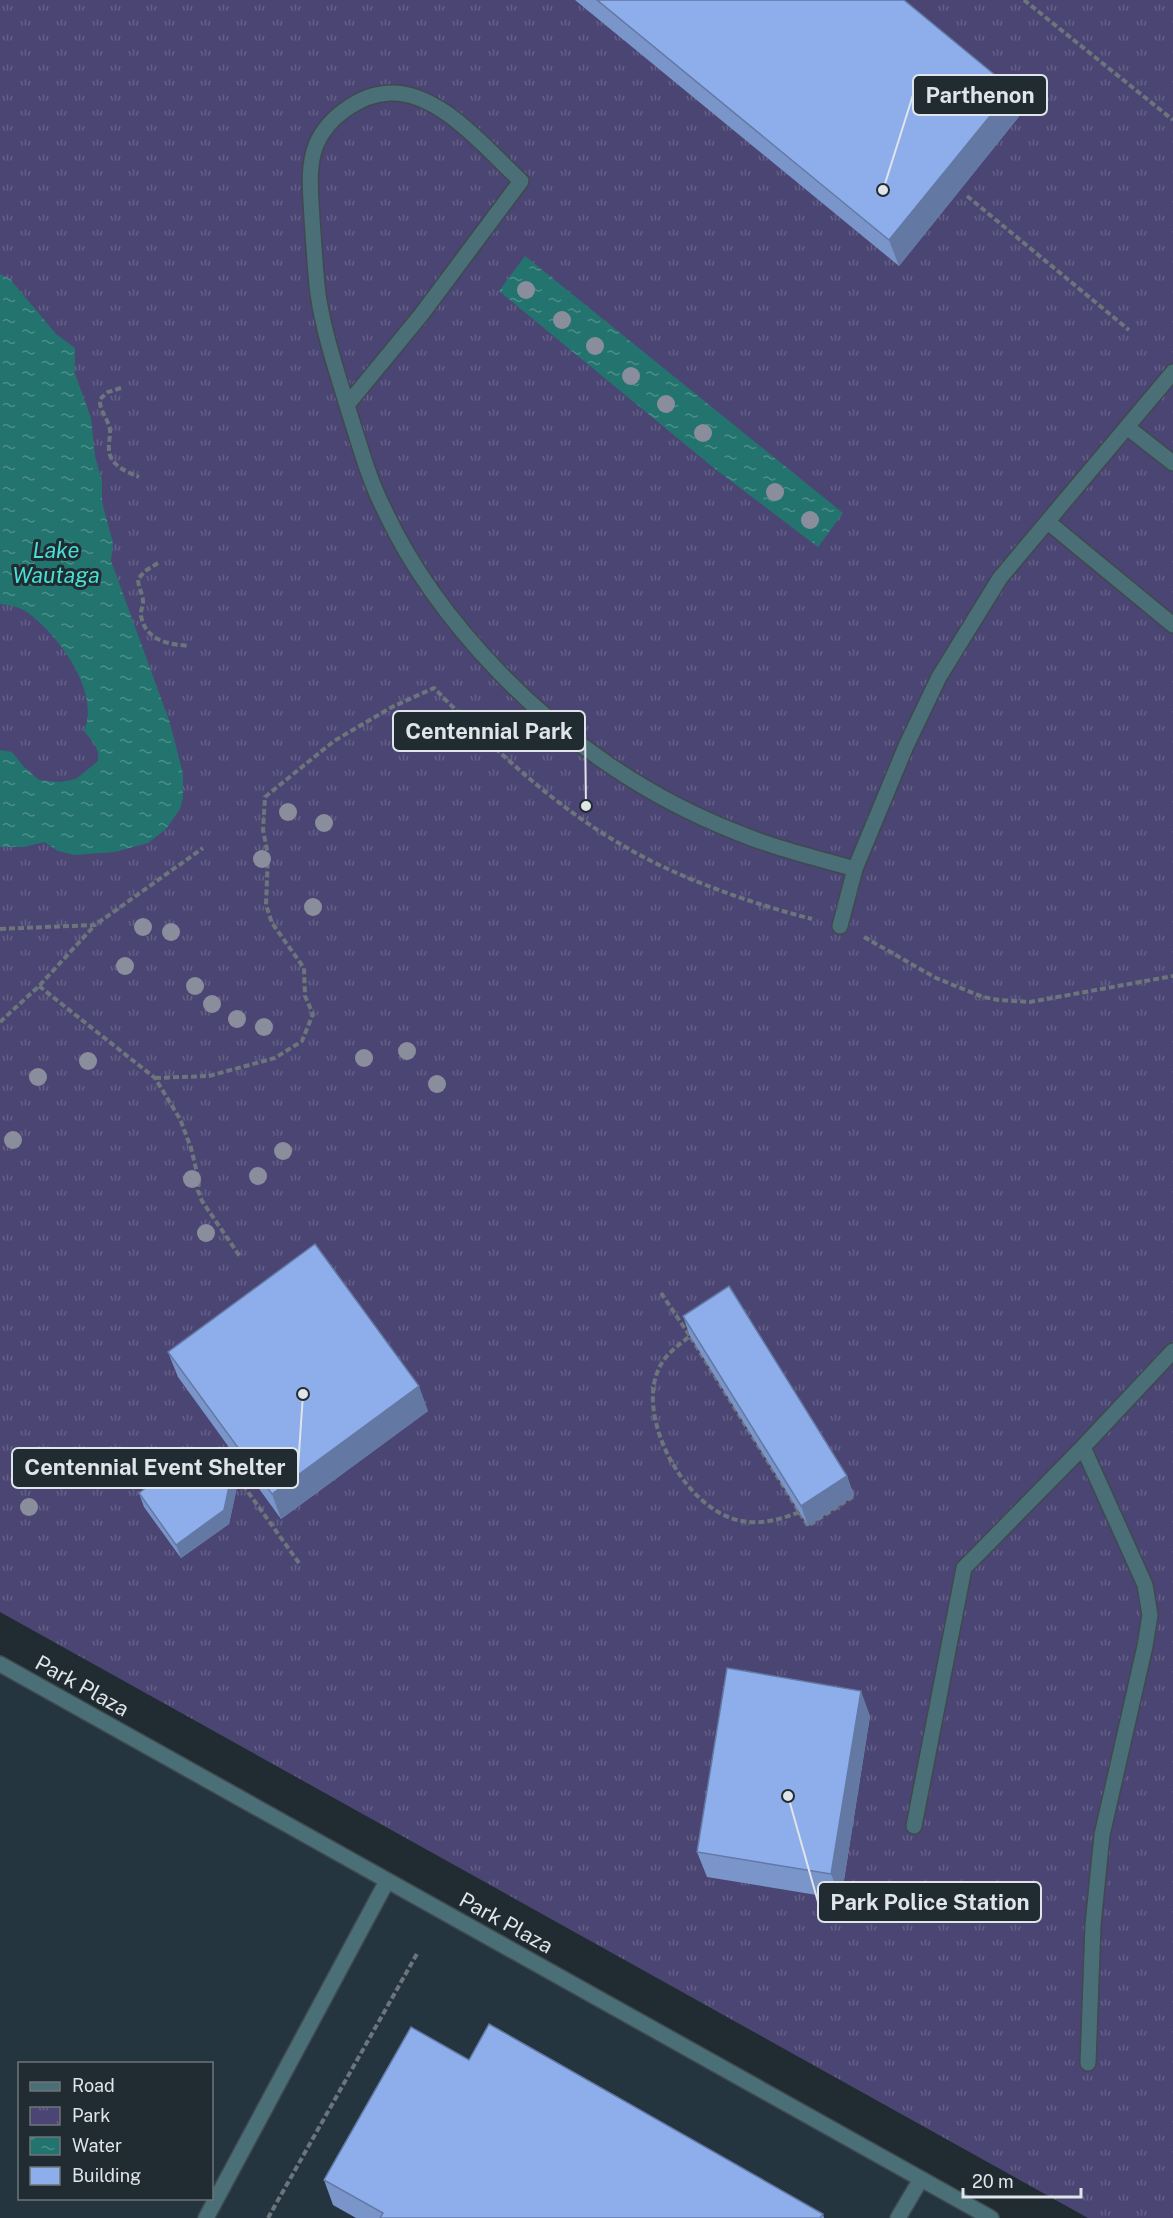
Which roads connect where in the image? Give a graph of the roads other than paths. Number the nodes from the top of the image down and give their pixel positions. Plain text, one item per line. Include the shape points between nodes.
1 (1173, 372) edge
2 (347, 405) junction
3 (1127, 427) junction
4 (1173, 463) edge
5 (1048, 522) junction
6 (1173, 625) edge
7 (855, 869) junction
8 (840, 926) road end
9 (1173, 1351) edge
10 (1083, 1447) junction
11 (0, 1664) edge
12 (914, 1826) dead end
13 (387, 1881) junction
14 (1088, 2063) dead end
15 (921, 2179) junction
16 (206, 2218) edge
17 (898, 2218) edge
18 (991, 2218) edge

1 - 3 street
2 - 2 street via 522,181 454,119 413,96 389,93 348,108 334,119 317,143 310,167 318,296
2 - 7 street via 383,508 406,552 465,635 541,713 596,756 664,798 737,833
3 - 4 street
3 - 5 street
5 - 6 street
5 - 7 street via 1000,578 939,677
7 - 8 street
9 - 10 street
10 - 12 street via 964,1568
10 - 14 street via 1145,1585 1150,1615 1102,1834 1093,1925
11 - 13 street, Park Plaza
13 - 15 street, Park Plaza
13 - 16 street
15 - 17 street
15 - 18 street, Park Plaza

